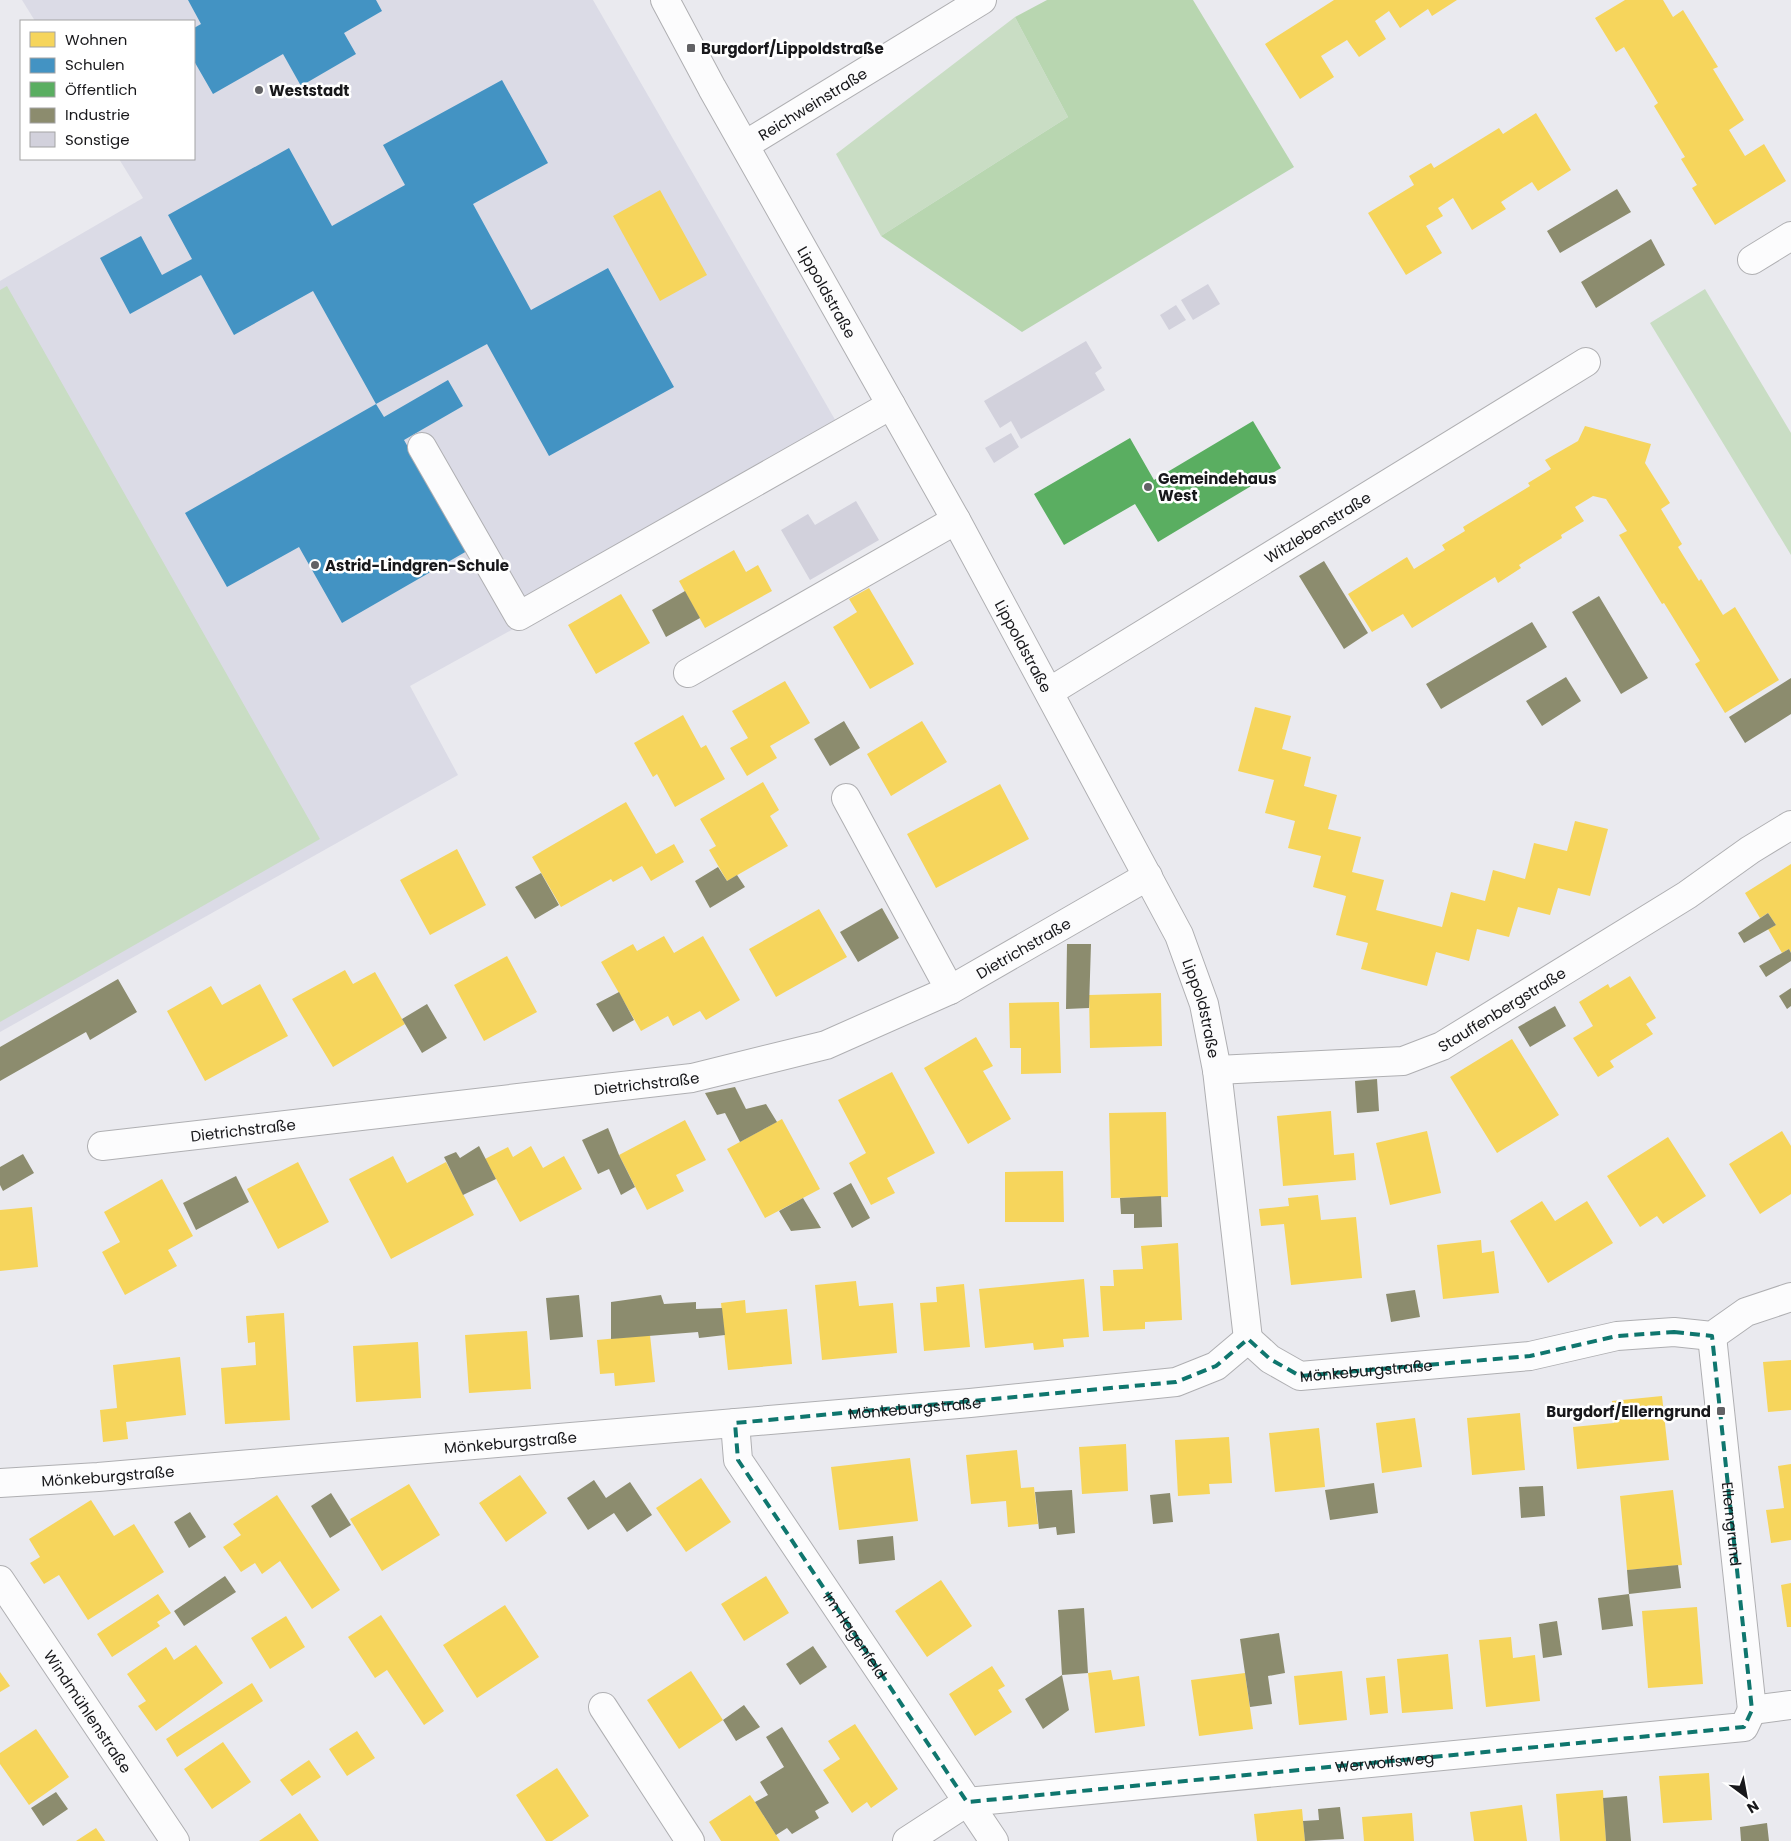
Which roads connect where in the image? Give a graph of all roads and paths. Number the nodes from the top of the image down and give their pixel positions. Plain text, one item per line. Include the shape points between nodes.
1 (665, 0) edge
2 (982, 0) edge
3 (745, 145) junction
4 (1791, 236) edge
5 (1752, 260) dead end
6 (1586, 362) dead end
7 (890, 404) junction
8 (422, 447) dead end
9 (956, 520) junction
10 (688, 673) dead end
11 (1049, 692) junction
12 (846, 798) dead end
13 (1791, 825) edge
14 (1148, 876) junction
15 (950, 990) junction
16 (1217, 1070) junction
17 (102, 1146) dead end
18 (1791, 1297) edge
19 (1712, 1336) junction
20 (1248, 1339) junction
21 (735, 1423) junction
22 (0, 1484) edge
23 (0, 1580) edge
24 (1791, 1705) edge
25 (603, 1707) dead end
26 (1752, 1710) junction
27 (967, 1802) junction
28 (175, 1841) edge
29 (690, 1841) edge
30 (907, 1841) edge
31 (994, 1841) edge

1 - 3 street, Lippoldstraße
2 - 3 street, Reichweinstraße
3 - 7 street, Lippoldstraße
4 - 5 street
6 - 11 street, Witzlebenstraße
7 - 8 street via 519,616
7 - 9 street, Lippoldstraße
9 - 10 street
9 - 11 street, Lippoldstraße
11 - 14 street, Lippoldstraße
12 - 15 street
13 - 16 street, Stauffenbergstraße via 1687,895 1442,1046 1403,1061
14 - 15 street, Dietrichstraße
14 - 16 street, Lippoldstraße via 1179,935 1198,986
15 - 17 street, Dietrichstraße via 826,1045 692,1078
16 - 20 street, Lippoldstraße
18 - 19 street via 1746,1312
19 - 20 street, Mönkeburgstraße via 1674,1332 1617,1336 1530,1356 1300,1376 1270,1359
19 - 26 street, Ellerngrund
20 - 21 street, Mönkeburgstraße via 1216,1366 1176,1382 970,1404
21 - 22 street, Mönkeburgstraße
21 - 27 street, Im Hagenfeld via 738,1460
23 - 28 street, Windmühlenstraße
24 - 26 street
25 - 29 street
26 - 27 street, Werwolfsweg via 1744,1727
27 - 30 street
27 - 31 street, Im Hagenfeld

